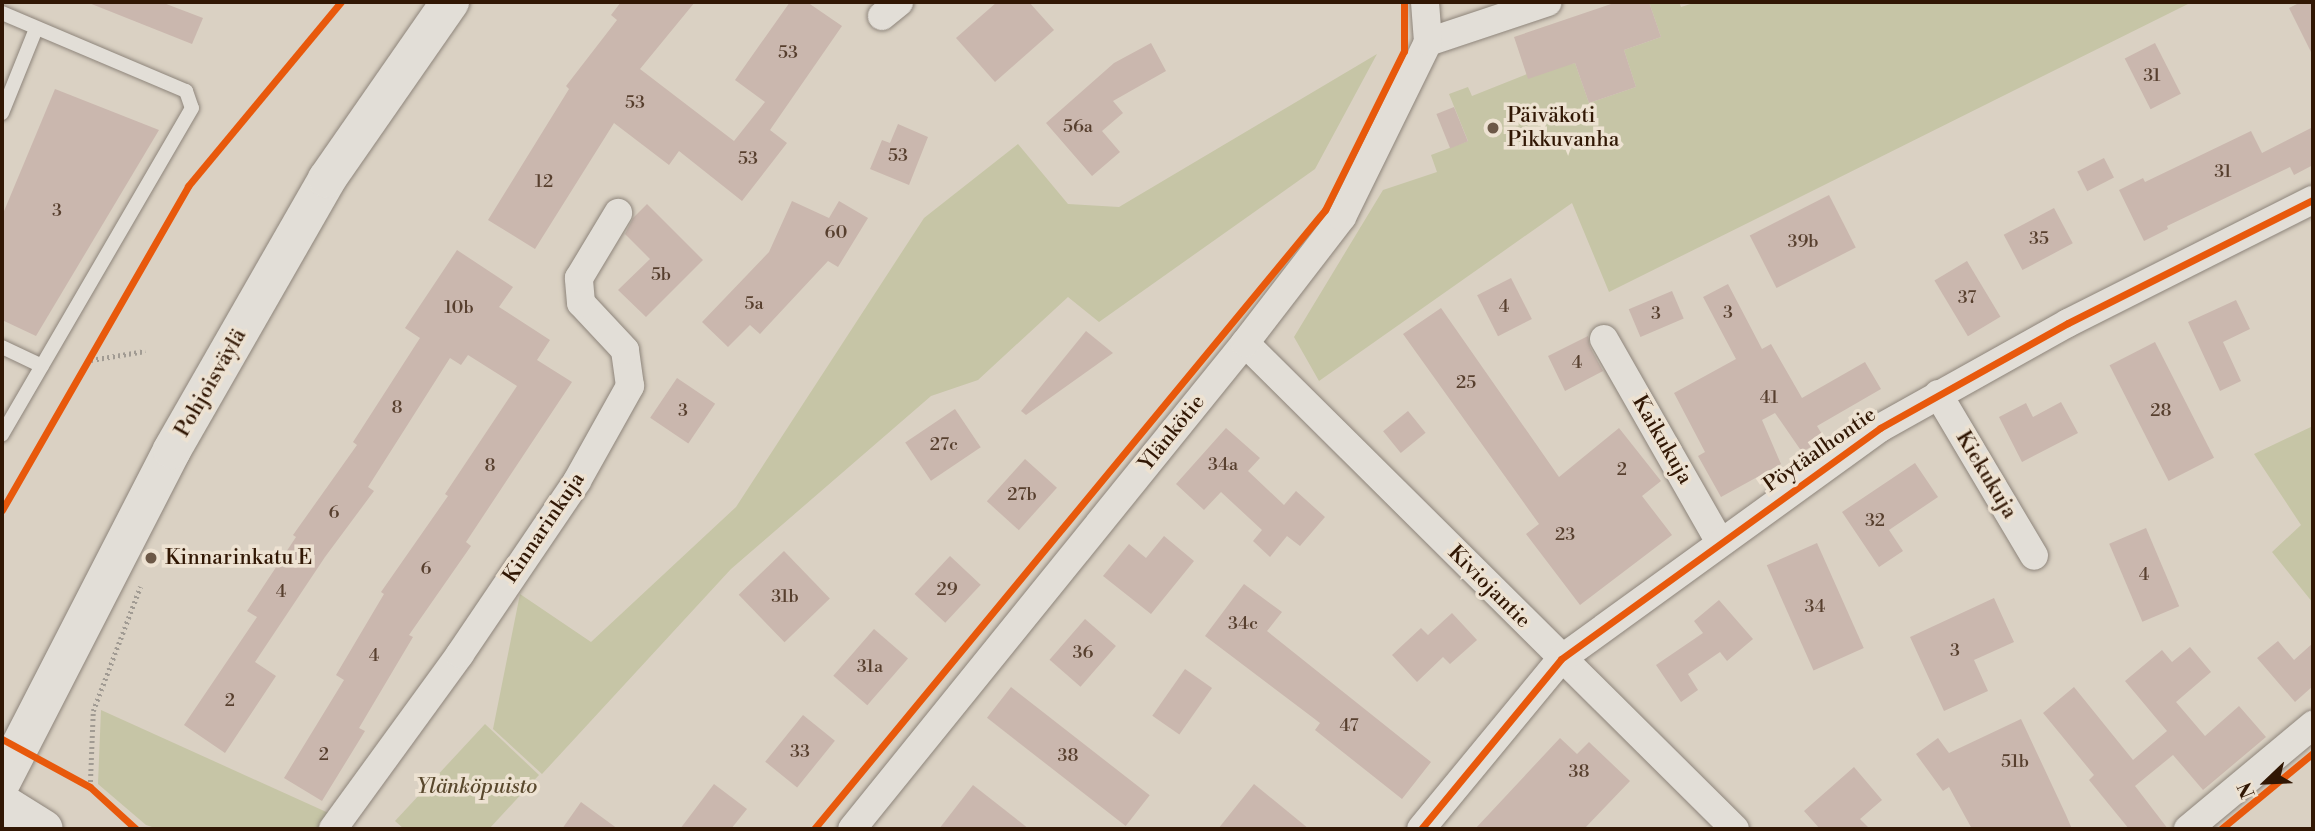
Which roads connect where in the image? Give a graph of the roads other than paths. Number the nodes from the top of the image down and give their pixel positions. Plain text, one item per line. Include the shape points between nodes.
1 (450, 2) edge
2 (1425, 2) edge
3 (1548, 2) edge
4 (2, 13) edge
5 (36, 29) junction
6 (1428, 42) junction
7 (2, 113) edge
8 (2313, 200) edge
9 (618, 213) dead end
10 (1604, 339) dead end
11 (1245, 343) junction
12 (2, 347) edge
13 (42, 366) junction
14 (1938, 394) junction
15 (2, 435) edge
16 (1720, 542) junction
17 (2034, 556) dead end
18 (1561, 659) junction
19 (2313, 725) edge
20 (2, 781) edge
21 (2, 803) edge
22 (44, 829) edge
23 (333, 829) edge
24 (852, 829) edge
25 (1421, 829) edge
26 (1735, 829) edge
27 (2188, 829) edge

1 - 20 main road, Pohjoisväylä via 327,178 172,450
2 - 6 street
3 - 6 street
4 - 5 lane
5 - 7 lane
5 - 13 lane via 186,91 191,99 190,115
6 - 11 street, Ylänkötie via 1342,217
8 - 14 street, Pöytäalhontie
9 - 23 street, Kinnarinkuja via 579,278 581,303 625,350 630,386 569,493
10 - 16 street, Kaikukuja
11 - 18 street, Kiviojantie
11 - 24 street, Ylänkötie
12 - 13 lane
13 - 15 lane
14 - 16 street, Pöytäalhontie via 1880,428
14 - 17 street, Kiekukuja
16 - 18 street, Pöytäalhontie
18 - 25 street, Pöytäalhontie
18 - 26 street, Kiviojantie
19 - 27 street
21 - 22 main road

